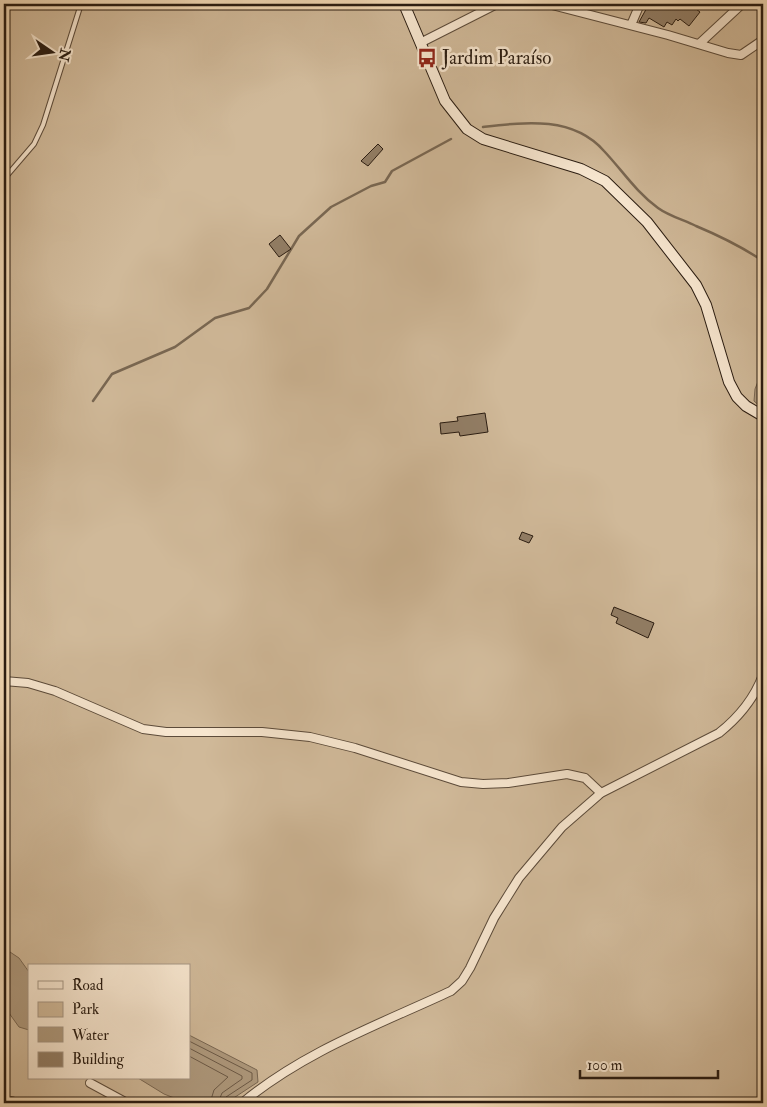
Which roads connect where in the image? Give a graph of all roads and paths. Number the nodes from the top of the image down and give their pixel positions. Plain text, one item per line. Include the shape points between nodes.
1 (81, 4) edge
2 (404, 4) edge
3 (497, 4) edge
4 (548, 4) edge
5 (640, 4) edge
6 (742, 4) edge
7 (631, 25) junction
8 (763, 40) edge
9 (420, 43) junction
10 (699, 44) junction
11 (4, 180) edge
12 (763, 416) edge
13 (763, 675) edge
14 (4, 681) edge
15 (601, 793) junction
16 (90, 1082) dead end
17 (4, 1096) edge
18 (44, 1103) edge
19 (127, 1103) edge
20 (242, 1103) edge

1 - 11 lane via 43,125 34,144
2 - 9 main road
3 - 9 street
4 - 7 street
5 - 7 street
6 - 10 street
7 - 10 street
8 - 10 street via 741,54
9 - 12 main road via 445,101 467,129 483,139 581,169 605,181 647,222 696,285 737,397
13 - 15 street via 745,708 718,733
14 - 15 street via 28,683 55,691 143,729 262,732 310,738 356,748 461,782 483,784 577,775
15 - 20 street via 562,827 519,878 494,918 470,968 451,991 308,1057 270,1080
16 - 19 street
17 - 18 path

